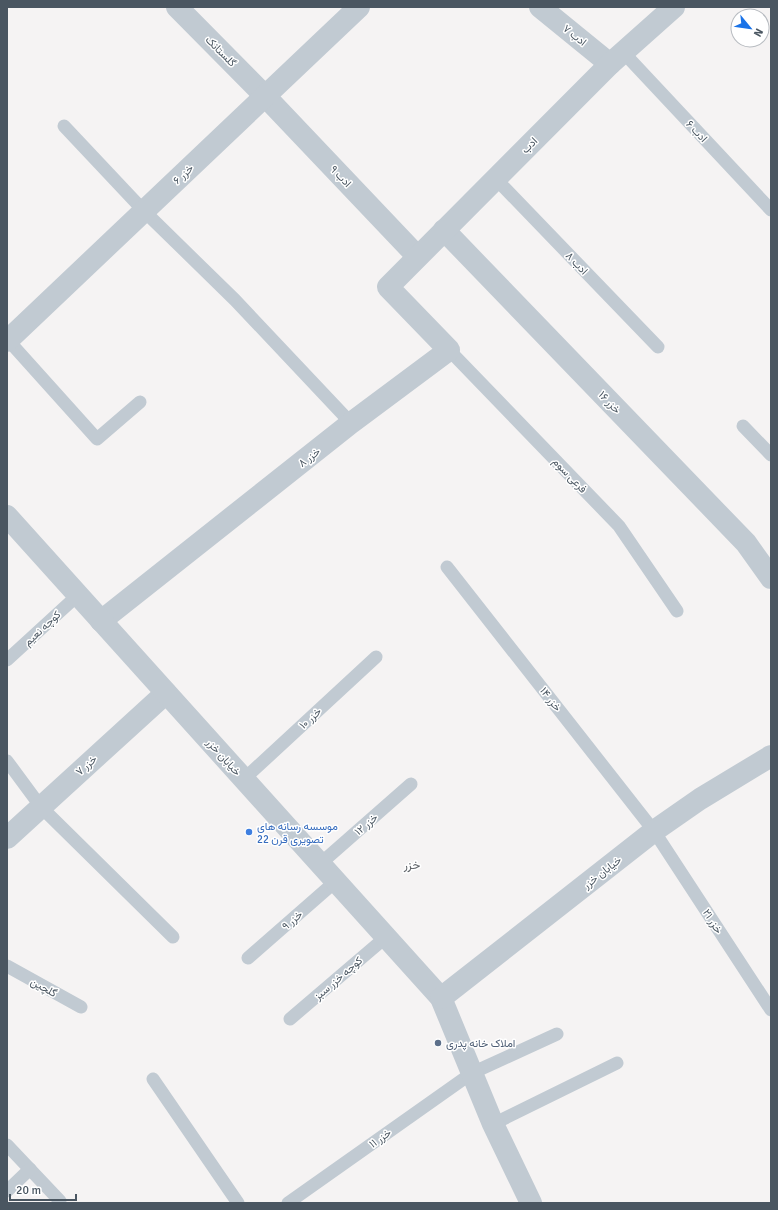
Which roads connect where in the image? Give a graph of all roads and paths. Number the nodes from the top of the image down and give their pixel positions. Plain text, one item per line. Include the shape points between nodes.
1 (177, 7) edge
2 (359, 7) edge
3 (540, 7) edge
4 (674, 7) edge
5 (617, 58) junction
6 (265, 96) junction
7 (64, 126) dead end
8 (496, 179) junction
9 (771, 210) edge
10 (144, 211) junction
11 (444, 230) junction
12 (417, 256) junction
13 (8, 340) edge
14 (658, 347) dead end
15 (449, 350) junction
16 (140, 402) dead end
17 (351, 423) junction
18 (743, 426) dead end
19 (771, 455) edge
20 (7, 516) edge
21 (447, 567) dead end
22 (771, 578) edge
23 (78, 595) junction
24 (677, 611) dead end
25 (101, 621) junction
26 (376, 657) dead end
27 (7, 660) edge
28 (166, 693) junction
29 (771, 756) edge
30 (7, 761) edge
31 (244, 779) junction
32 (411, 784) dead end
33 (41, 807) junction
34 (654, 831) junction
35 (7, 838) edge
36 (320, 864) junction
37 (336, 881) junction
38 (386, 936) junction
39 (173, 937) dead end
40 (248, 958) dead end
41 (7, 966) edge
42 (441, 998) junction
43 (81, 1008) dead end
44 (771, 1010) edge
45 (290, 1019) dead end
46 (557, 1034) dead end
47 (617, 1063) dead end
48 (472, 1073) junction
49 (153, 1079) dead end
50 (493, 1124) junction
51 (7, 1145) edge
52 (30, 1169) junction
53 (7, 1191) edge
54 (60, 1201) dead end
55 (238, 1203) edge
56 (288, 1203) edge
57 (531, 1203) edge

1 - 6 street, گلستانک
2 - 6 street, خزر ۶
3 - 5 street, ادب ۷
4 - 5 street, ادب
5 - 8 street, ادب
5 - 9 lane, ادب ۶
6 - 10 street, خزر ۶
6 - 12 street, ادب ۹
7 - 10 lane
8 - 11 street, ادب
8 - 14 lane, ادب ۸
10 - 13 street, خزر ۶
10 - 17 lane via 235,300
11 - 12 street, ادب
11 - 22 street, خزر ۱۶ via 746,543
12 - 15 street, ادب via 388,287
13 - 16 lane via 97,439
15 - 17 street, خزر ۸
15 - 24 lane, فرعی سوم via 619,526
17 - 25 street, خزر ۸
18 - 19 lane
20 - 23 street, خیابان خزر
21 - 34 lane, خزر ۱۴
23 - 25 street, خیابان خزر
23 - 27 lane, کوچه نعیم
25 - 28 street, خیابان خزر
26 - 31 lane, خزر ۱۰
28 - 31 street, خیابان خزر
28 - 33 street, خزر ۷
29 - 34 street, خیابان خزر via 700,799
30 - 33 lane
31 - 36 street, خیابان خزر
32 - 36 lane, خزر ۱۲
33 - 35 street, خزر ۷
33 - 39 lane
34 - 42 street, خیابان خزر
34 - 44 lane, خزر ۲۱
36 - 37 street, خیابان خزر
37 - 38 street, خیابان خزر
37 - 40 lane, خزر ۹
38 - 42 street, خیابان خزر
38 - 45 lane, کوچه خزر سبز
41 - 43 lane, گلچین
42 - 48 street, خیابان خزر
46 - 48 lane, خزر ۱۱
47 - 50 lane
48 - 50 street, خیابان خزر
48 - 56 lane, خزر ۱۱
49 - 55 lane
50 - 57 street, خیابان خزر
51 - 52 lane
52 - 53 lane
52 - 54 lane

